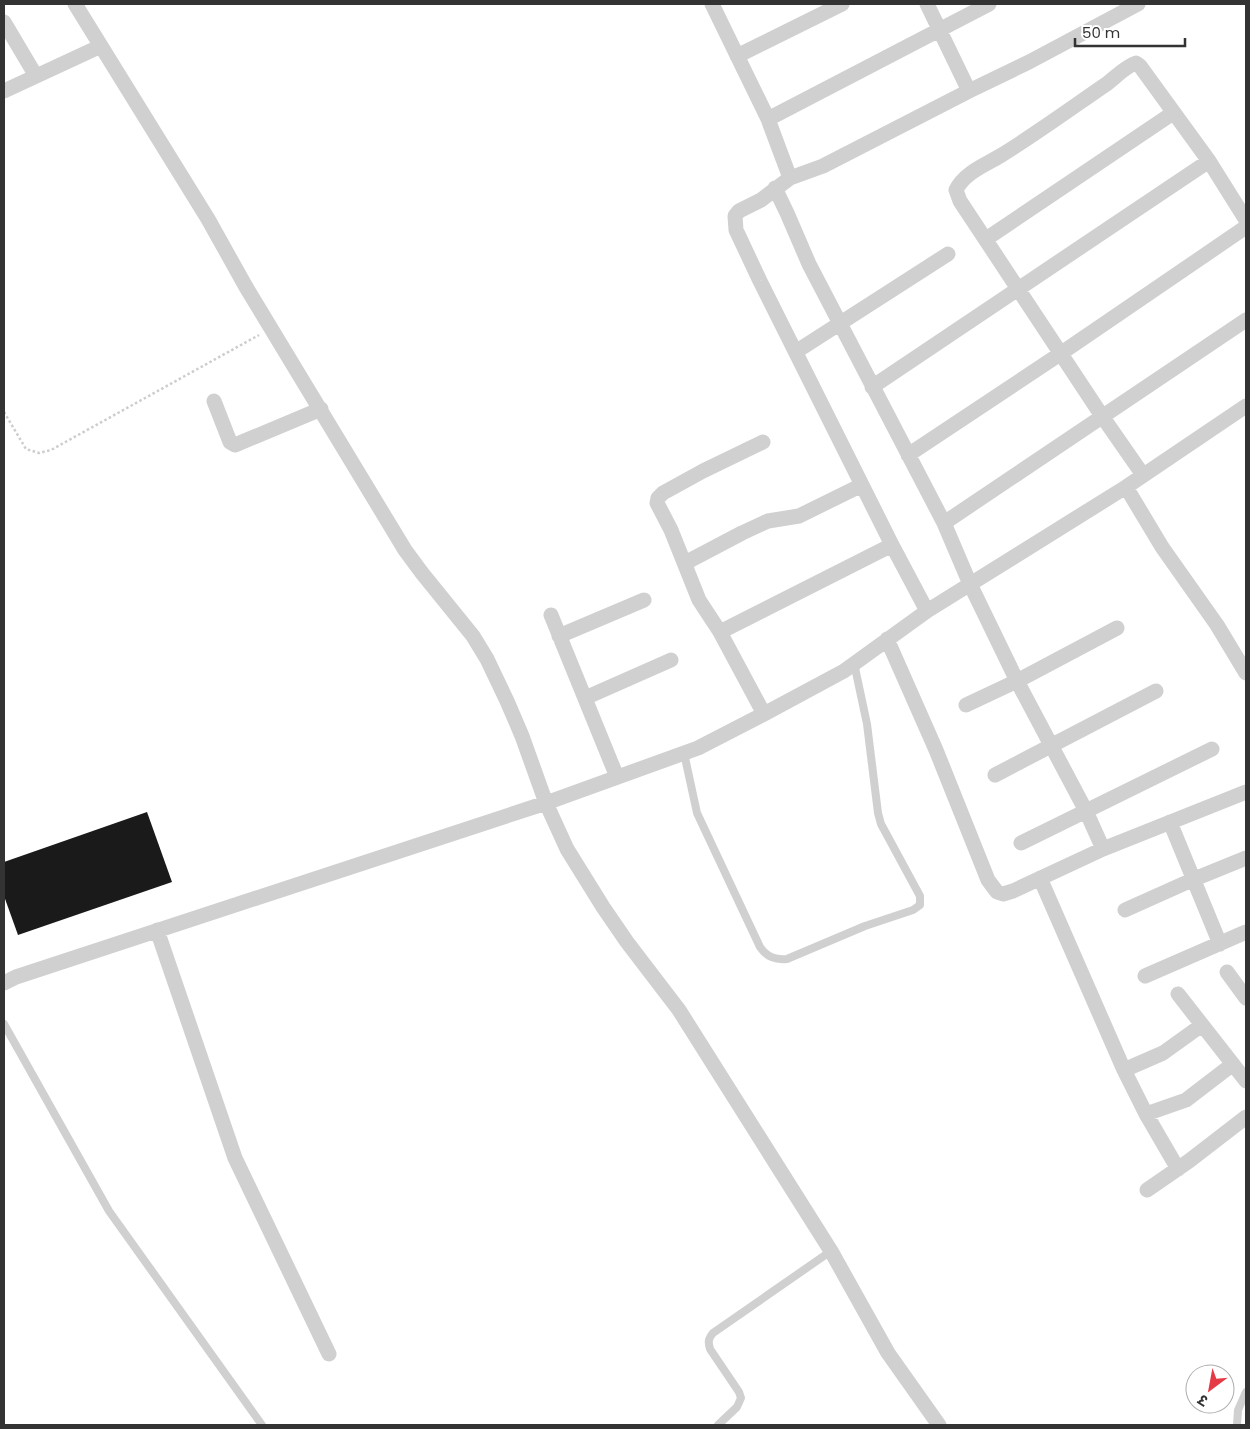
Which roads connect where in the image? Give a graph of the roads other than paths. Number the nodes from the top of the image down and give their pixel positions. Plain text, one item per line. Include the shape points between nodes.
1 (75, 4) edge
2 (712, 4) edge
3 (842, 4) edge
4 (927, 4) edge
5 (990, 4) edge
6 (1138, 4) edge
7 (5, 26) edge
8 (940, 31) junction
9 (101, 46) junction
10 (737, 56) junction
11 (36, 76) junction
12 (4, 91) edge
13 (969, 91) junction
14 (1173, 113) junction
15 (768, 119) junction
16 (1209, 161) junction
17 (790, 178) junction
18 (775, 188) junction
19 (1246, 220) edge
20 (1246, 226) edge
21 (986, 239) junction
22 (948, 254) dead end
23 (1018, 290) junction
24 (1246, 320) edge
25 (839, 324) junction
26 (797, 351) junction
27 (1060, 354) junction
28 (872, 387) junction
29 (214, 401) dead end
30 (1246, 406) edge
31 (321, 409) junction
32 (1102, 416) junction
33 (763, 442) dead end
34 (908, 455) junction
35 (1143, 475) junction
36 (862, 485) junction
37 (1126, 487) junction
38 (944, 523) junction
39 (892, 545) junction
40 (685, 562) junction
41 (970, 584) junction
42 (644, 600) dead end
43 (927, 611) junction
44 (551, 614) dead end
45 (1117, 628) dead end
46 (720, 632) junction
47 (560, 636) junction
48 (887, 639) junction
49 (670, 660) dead end
50 (854, 664) junction
51 (1246, 673) edge
52 (1017, 681) junction
53 (1156, 691) dead end
54 (585, 698) junction
55 (966, 705) dead end
56 (764, 714) junction
57 (1051, 746) junction
58 (1212, 749) dead end
59 (684, 753) junction
60 (995, 774) dead end
61 (618, 777) junction
62 (1246, 792) edge
63 (546, 803) junction
64 (1086, 811) junction
65 (1170, 822) junction
66 (1021, 843) dead end
67 (1103, 849) junction
68 (1246, 858) edge
69 (1040, 878) junction
70 (1192, 880) junction
71 (1125, 910) dead end
72 (157, 930) junction
73 (1246, 932) edge
74 (1220, 944) junction
75 (1227, 972) dead end
76 (1146, 976) dead end
77 (4, 983) edge
78 (1178, 994) dead end
79 (1246, 998) edge
80 (4, 1024) edge
81 (1202, 1025) junction
82 (1233, 1064) junction
83 (1124, 1070) junction
84 (1246, 1081) edge
85 (1146, 1114) junction
86 (1246, 1117) edge
87 (1178, 1169) junction
88 (1147, 1190) dead end
89 (831, 1251) junction
90 (329, 1354) dead end
91 (1246, 1392) edge
92 (262, 1425) edge
93 (718, 1425) edge
94 (939, 1425) edge
95 (1237, 1425) edge

1 - 9 street
2 - 10 street
3 - 10 street
4 - 8 street
5 - 8 street
6 - 13 street
7 - 11 street
8 - 13 street
8 - 15 street
9 - 11 street
9 - 31 street
10 - 15 street
11 - 12 street
13 - 17 street via 823,166
14 - 16 street
14 - 21 street
14 - 21 street via 1140,66 1131,65 1021,143 970,173 960,181 956,190
15 - 17 street
16 - 19 street
16 - 23 street
17 - 18 street
18 - 25 street
18 - 26 street via 761,200 739,211 734,223
20 - 27 street
21 - 23 street
22 - 25 street
23 - 27 street
23 - 28 street
24 - 32 street
25 - 26 street
25 - 28 street
26 - 36 street
27 - 32 street
27 - 34 street
28 - 34 street
29 - 31 street via 230,442 235,445
30 - 35 street
31 - 63 street via 405,550 480,646 522,736
32 - 35 street
32 - 38 street
33 - 40 street via 703,471 658,498 657,503
34 - 38 street
35 - 37 street
36 - 39 street
36 - 40 street via 799,516 768,521
37 - 41 street
37 - 51 street
38 - 41 street
39 - 43 street
39 - 46 street
40 - 46 street via 699,600
41 - 43 street
41 - 52 street
42 - 47 street
43 - 48 street
44 - 47 street
45 - 52 street
46 - 56 street
47 - 54 street
48 - 50 street
48 - 69 street via 992,888 1003,894
49 - 54 street
50 - 56 street
50 - 59 lane via 867,724 878,813 920,896 920,905 913,910 787,959 779,960 765,954 697,813
52 - 55 street
52 - 57 street
53 - 57 street
54 - 61 street
56 - 59 street
57 - 60 street
57 - 64 street
58 - 64 street
59 - 61 street
61 - 63 street
62 - 65 street
63 - 72 street
63 - 89 street via 567,849 603,907 679,1010
64 - 66 street
64 - 67 street
65 - 67 street
65 - 70 street
67 - 69 street
68 - 70 street
69 - 83 street
70 - 71 street
70 - 74 street
72 - 77 street
72 - 90 street via 235,1158
73 - 74 street
74 - 76 street
75 - 79 street
78 - 81 street
80 - 92 lane via 109,1210
81 - 82 street
81 - 83 street via 1163,1054
82 - 84 street
82 - 85 street via 1186,1100
83 - 85 street
85 - 87 street
86 - 87 street
87 - 88 street
89 - 93 lane via 708,1338 710,1349 741,1398 737,1407
89 - 94 street via 888,1353
91 - 95 lane via 1238,1410

